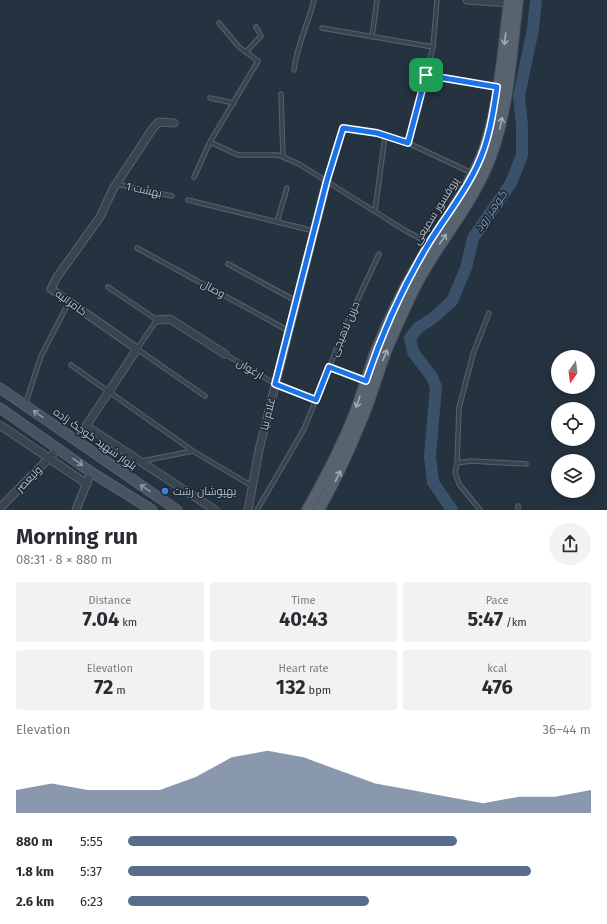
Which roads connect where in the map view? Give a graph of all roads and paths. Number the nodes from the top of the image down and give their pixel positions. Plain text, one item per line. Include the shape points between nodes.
1 (314, 0) edge
2 (377, 0) edge
3 (437, 0) edge
4 (467, 0) edge
5 (512, 1) edge
6 (219, 23) dead end
7 (256, 27) dead end
8 (322, 28) dead end
9 (372, 37) junction
10 (433, 48) junction
11 (246, 52) junction
12 (294, 70) dead end
13 (426, 75) junction
14 (497, 87) junction
15 (281, 94) dead end
16 (210, 98) dead end
17 (234, 103) junction
18 (174, 123) dead end
19 (385, 136) junction
20 (210, 142) junction
21 (408, 143) junction
22 (283, 157) junction
23 (473, 173) junction
24 (194, 177) dead end
25 (327, 180) junction
26 (116, 184) junction
27 (287, 188) dead end
28 (172, 196) dead end
29 (188, 200) dead end
30 (375, 211) junction
31 (277, 222) junction
32 (314, 231) junction
33 (429, 243) junction
34 (137, 248) dead end
35 (379, 254) dead end
36 (228, 264) dead end
37 (108, 286) dead end
38 (296, 301) junction
39 (69, 302) junction
40 (489, 313) dead end
41 (157, 320) junction
42 (289, 331) junction
43 (137, 349) junction
44 (225, 354) joint
45 (71, 365) dead end
46 (329, 367) junction
47 (366, 381) junction
48 (275, 384) junction
49 (0, 388) edge
50 (109, 392) junction
51 (205, 396) dead end
52 (316, 400) junction
53 (25, 405) junction
54 (0, 408) edge
55 (0, 425) edge
56 (86, 426) junction
57 (79, 442) junction
58 (58, 449) junction
59 (193, 451) junction
60 (49, 458) junction
61 (142, 461) junction
62 (457, 463) junction
63 (526, 464) dead end
64 (92, 472) junction
65 (87, 484) junction
66 (252, 486) junction
67 (0, 508) edge
68 (76, 510) edge
69 (152, 510) edge
70 (177, 510) edge
71 (215, 510) edge
72 (248, 510) edge
73 (257, 510) edge
74 (307, 510) edge
75 (319, 510) edge
76 (480, 510) edge

1 - 12 lane via 310,17 297,46
2 - 9 lane
3 - 10 lane
4 - 5 street
5 -> 14 main road, پروفسور سمیعی
75 -> 5 main road, پروفسور سمیعی via 361,423 409,300 437,248 486,170 497,141 504,109
6 - 11 lane
7 - 11 lane via 261,36
8 - 9 lane
9 - 10 lane
10 - 13 lane
11 - 17 lane via 258,61
13 - 14 lane
13 - 21 lane
14 - 23 main road, پروفسور سمیعی via 488,138
15 - 22 lane
16 - 17 lane
17 - 20 lane
18 - 26 street, کامرانیه via 159,122 153,128
19 - 21 lane, غلام نیا
19 - 25 lane, غلام نیا via 343,128
19 - 30 lane
20 - 22 lane via 238,155
20 - 24 lane
21 - 23 lane, غلام نیا
22 - 25 lane
23 - 33 main road, پروفسور سمیعی
25 - 30 lane
25 - 32 street, غلام نیا
26 - 28 lane, بهشت 1
26 - 39 street, کامرانیه via 100,217 51,289
27 - 31 lane
29 - 31 lane
30 - 33 lane
31 - 32 lane
32 - 38 street, غلام نیا
33 - 47 main road, پروفسور سمیعی via 400,295
34 - 42 lane, وصال
35 - 46 lane, حزین لاهیجی
36 - 38 lane
37 - 41 lane
38 - 42 street, غلام نیا
39 - 43 street, کامرانیه
39 - 53 lane via 41,356
40 - 62 lane via 473,354 459,408
41 - 43 lane
41 - 44 street via 170,319
42 - 48 street, غلام نیا
43 - 50 street
43 - 51 lane
44 - 48 lane, ارغوان
45 - 50 lane
46 - 47 lane
46 - 52 lane, حزین لاهیجی
47 -> 74 main road, پروفسور سمیعی via 330,470
48 - 52 lane, ارغوان
48 - 66 street, غلام نیا
49 - 53 main road, بلوار شهید کوچک زاده
50 - 56 street
50 - 59 lane
52 - 73 lane, حزین لاهیجی via 304,429
57 -> 53 main road, بلوار شهید کوچک زاده
54 - 58 main road
55 - 60 street
56 - 57 street
56 - 61 street
70 -> 57 main road, بلوار شهید کوچک زاده
58 - 60 street, ولیعصر
58 -> 64 main road
59 - 61 lane
59 - 66 lane
60 - 65 street
60 - 67 street, ولیعصر
61 - 71 street
62 - 63 lane via 471,461
62 - 76 lane via 455,472 459,484
64 - 65 street
64 - 69 main road
65 - 68 street
66 - 72 street, غلام نیا

